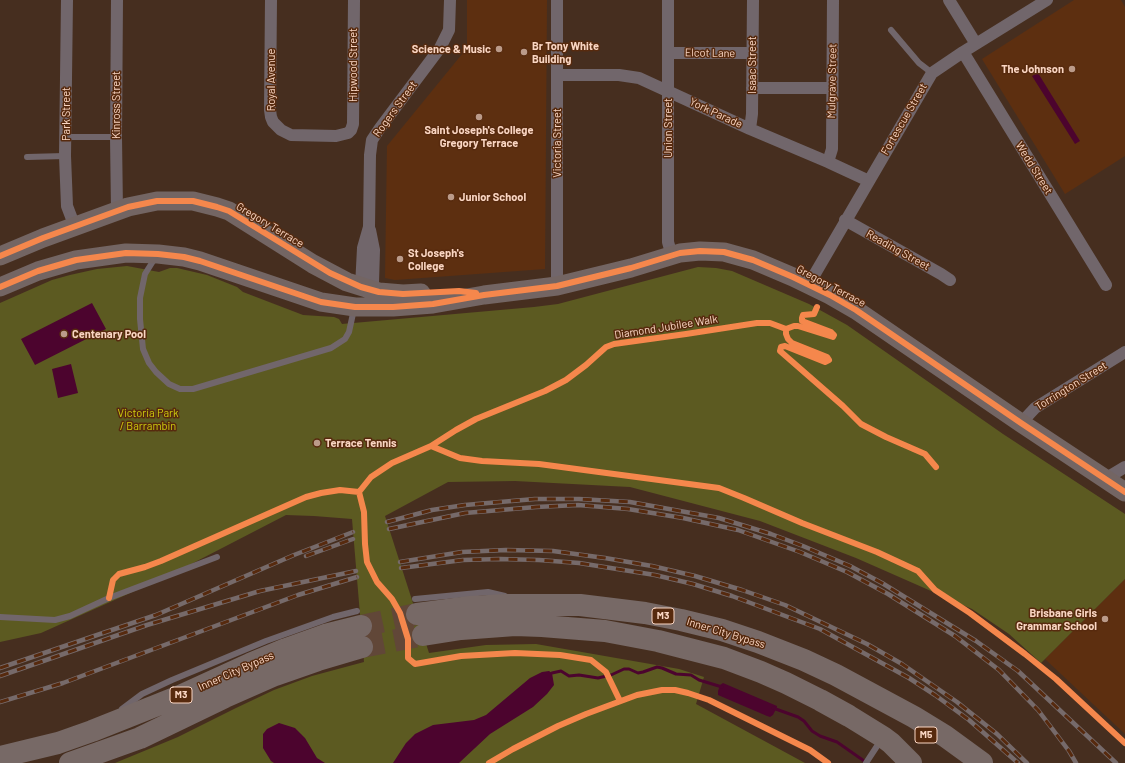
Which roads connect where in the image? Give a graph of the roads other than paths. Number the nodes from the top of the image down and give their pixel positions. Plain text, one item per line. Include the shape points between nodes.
1 (66, 0) edge
2 (117, 0) edge
3 (271, 0) edge
4 (354, 0) edge
5 (450, 0) edge
6 (558, 0) edge
7 (668, 0) edge
8 (753, 0) edge
9 (833, 0) edge
10 (949, 0) edge
11 (1047, 0) edge
12 (891, 30) dead end
13 (976, 44) junction
14 (963, 52) junction
15 (668, 53) junction
16 (752, 53) junction
17 (932, 73) junction
18 (557, 75) junction
19 (752, 88) junction
20 (832, 88) junction
21 (668, 90) junction
22 (750, 129) junction
23 (351, 130) joint
24 (116, 136) junction
25 (65, 137) junction
26 (65, 156) junction
27 (27, 157) dead end
28 (828, 162) junction
29 (869, 181) junction
30 (117, 211) junction
31 (845, 220) junction
32 (74, 226) junction
33 (158, 254) junction
34 (0, 256) edge
35 (672, 256) junction
36 (330, 273) junction
37 (950, 280) dead end
38 (809, 284) junction
39 (1106, 285) dead end
40 (557, 286) junction
41 (0, 287) edge
42 (366, 288) junction
43 (484, 295) junction
44 (321, 302) junction
45 (355, 307) junction
46 (1125, 352) edge
47 (1021, 423) junction
48 (1125, 467) edge
49 (1105, 479) junction
50 (1125, 492) edge
51 (217, 557) dead end
52 (510, 597) dead end
53 (517, 598) dead end
54 (546, 604) junction
55 (416, 606) joint
56 (0, 616) edge
57 (424, 635) tunnel mouth
58 (892, 706) junction
59 (887, 740) junction
60 (0, 757) edge
61 (70, 763) edge
62 (866, 763) edge
63 (911, 763) edge
64 (926, 763) edge
65 (961, 763) edge
66 (982, 763) edge

1 - 25 street, Park Street
2 - 24 street, Kinross Street
3 - 23 street, Royal Avenue via 270,110 273,122 286,134 299,136 341,136
4 - 23 street, Hipwood Street
5 - 42 street, Rogers Street via 449,30 440,48 372,140 369,227 363,248
6 - 18 street, Victoria Street
7 - 15 street, Union Street
8 - 16 street, Isaac Street
9 - 20 street, Mulgrave Street
10 - 13 street
11 - 13 street, Fortescue Street
12 - 17 lane via 919,63
13 - 14 street, Fortescue Street
14 - 17 street, Fortescue Street
14 - 39 street, Wedd Street
15 - 16 street, Elcot Lane
15 - 21 street, Union Street
16 - 19 street, Isaac Street
17 - 29 street, Fortescue Street
18 - 21 street, York Parade via 619,75 639,78
18 - 40 street, Victoria Street
19 - 20 street
19 - 22 street, Isaac Street
20 - 28 street, Mulgrave Street via 832,149
21 - 22 street, York Parade
21 - 35 street, Union Street via 668,239
22 - 28 street, York Parade
24 - 25 lane
24 - 30 street, Kinross Street
25 - 26 street, Park Street
26 - 27 lane
26 - 32 street, Park Street via 68,208
28 - 29 street, York Parade
29 - 31 street, Fortescue Street
30 - 32 main road, Gregory Terrace
30 - 36 main road, Gregory Terrace via 169,200 193,201 218,207 241,218
31 - 37 street, Reading Street
31 - 38 street, Fortescue Street
32 - 34 main road, Gregory Terrace
33 - 41 main road, Gregory Terrace via 126,253 76,260 38,271
33 - 44 main road, Gregory Terrace via 200,261
33 - 45 lane via 146,271 142,288 140,319 143,348 156,372 169,384 180,389 193,390 331,348 349,332
35 - 38 main road, Gregory Terrace via 700,251 724,252 753,260
35 - 40 main road, Gregory Terrace
36 - 42 main road, Gregory Terrace
36 - 44 main road via 334,293
38 - 47 main road, Gregory Terrace via 871,319
40 - 43 main road, Gregory Terrace
42 - 43 main road, Gregory Terrace via 403,294 459,291
42 - 45 main road, Rogers Street
43 - 45 main road, Gregory Terrace via 417,305
44 - 45 main road, Gregory Terrace
46 - 47 street, Torrington Street via 1035,408
47 - 49 main road, Gregory Terrace
48 - 49 street
49 - 50 main road, Gregory Terrace
51 - 56 lane via 109,598 70,616 55,620
52 - 55 lane via 488,592
53 - 54 lane
54 - 55 highway, Inner City Bypass / M3
54 - 58 highway, Inner City Bypass / M3 via 580,605 645,613 722,630 804,660
57 - 59 highway, M3 via 516,625 605,631 658,641 724,658 786,683 850,716
58 - 65 highway, M5
58 - 66 highway, Inner City Bypass / M3 via 945,736
59 - 62 lane
59 - 63 highway, M3
59 - 64 highway, M5
60 - 61 highway, Inner City Bypass / M3 via 58,743 92,731 180,696 286,649 325,635 360,628 318,660 275,675 140,738

